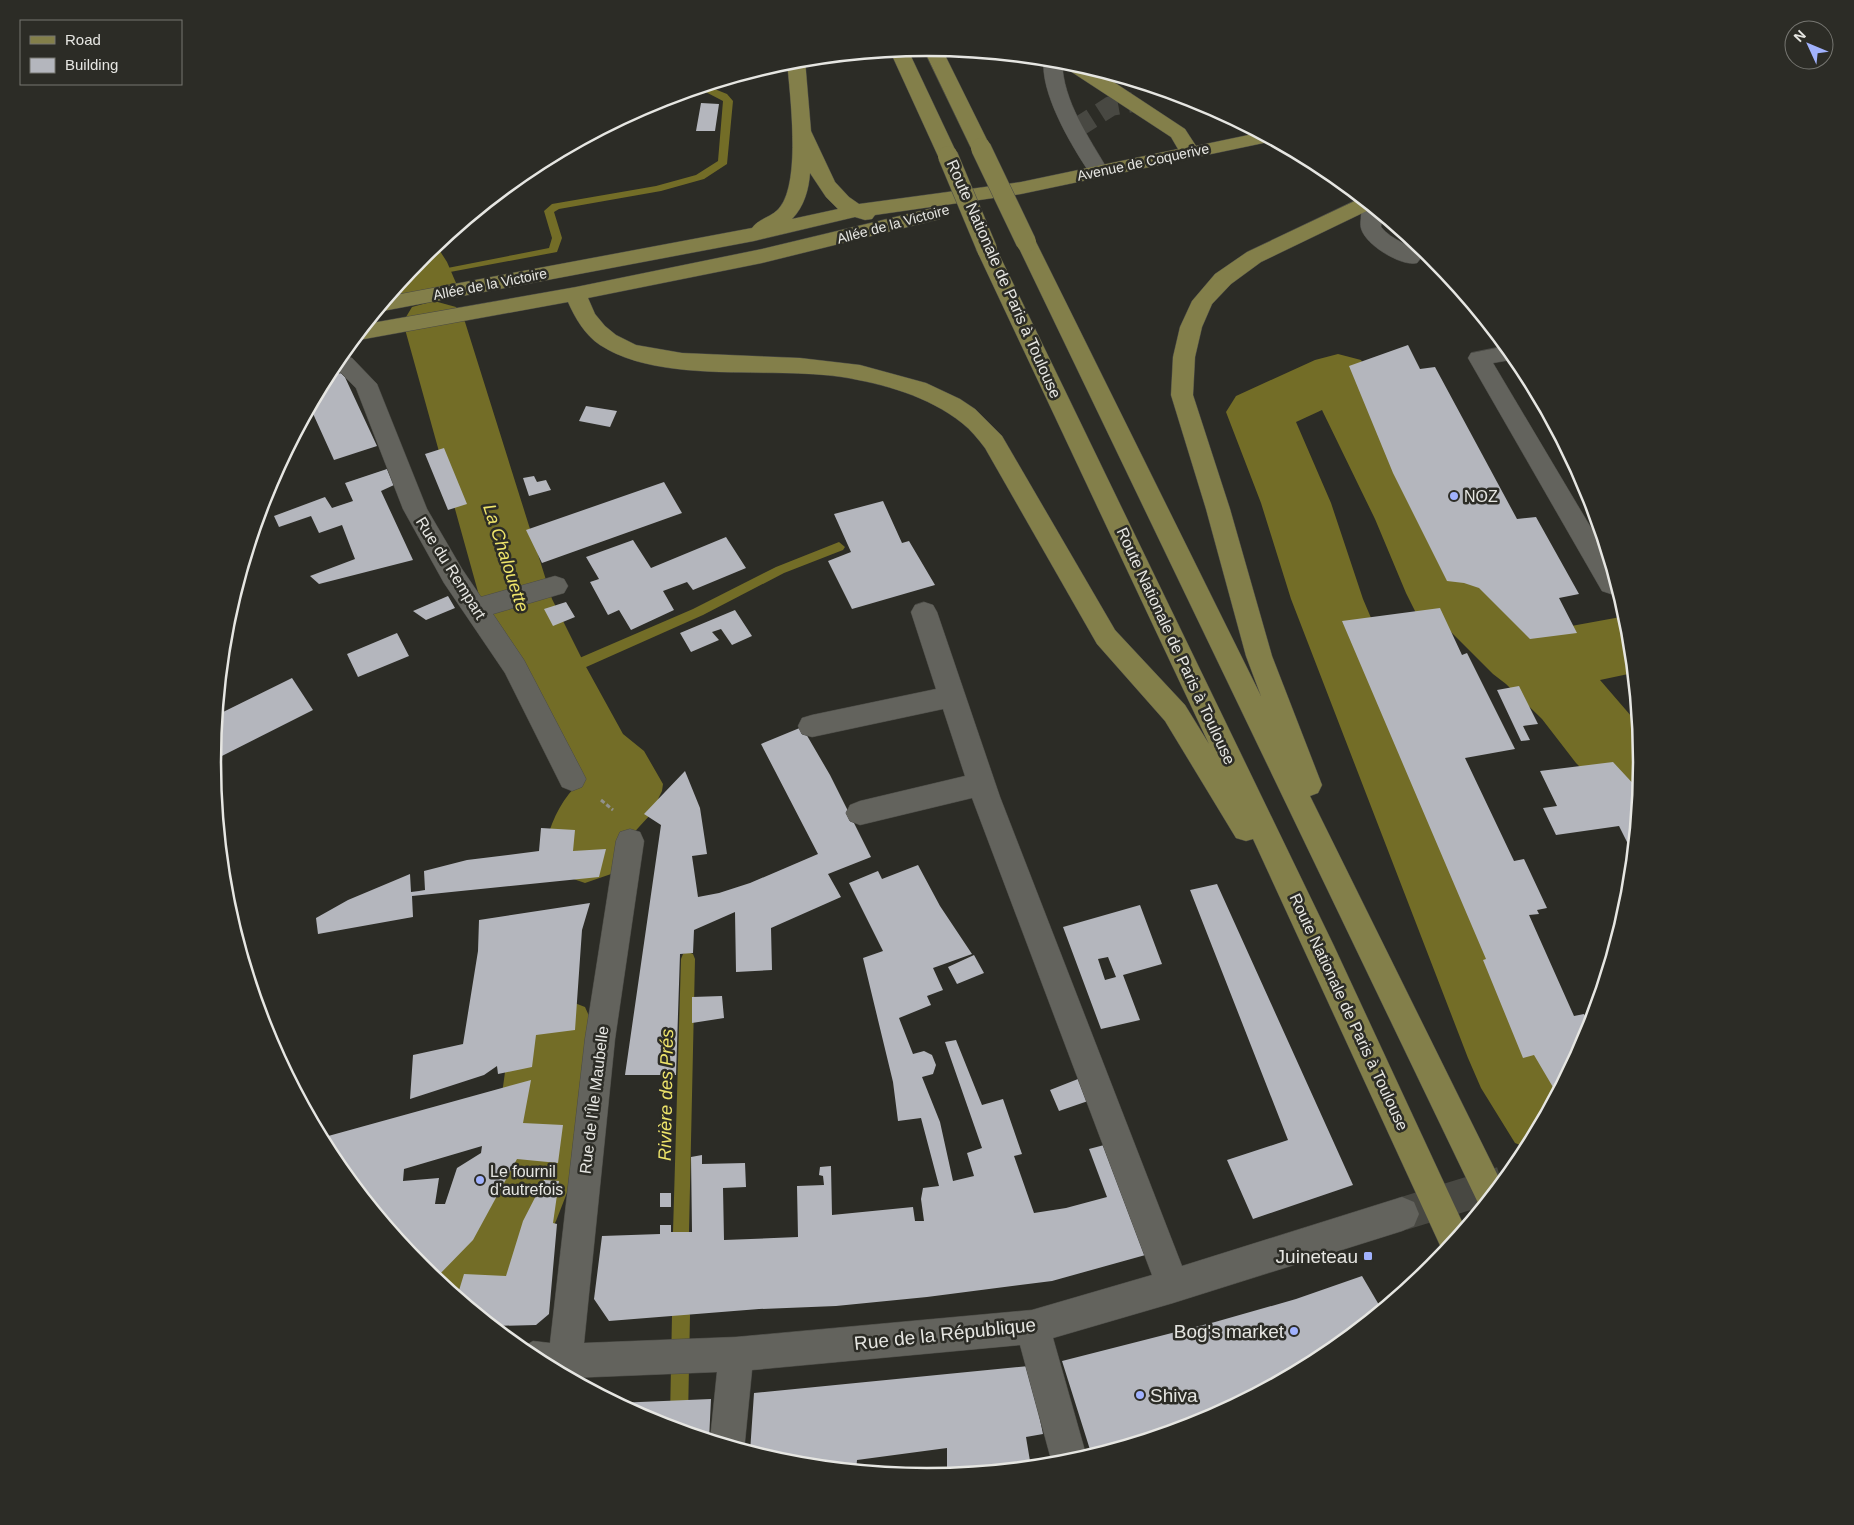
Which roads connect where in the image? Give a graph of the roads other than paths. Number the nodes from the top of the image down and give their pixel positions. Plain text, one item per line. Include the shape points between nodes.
1 (936, 56) edge
2 (902, 57) edge
3 (1052, 68) edge
4 (797, 69) edge
5 (1092, 76) edge
6 (802, 126) junction
7 (1257, 139) edge
8 (1190, 152) junction
9 (1099, 172) junction
10 (1021, 188) junction
11 (1361, 206) edge
12 (855, 211) junction
13 (1372, 214) edge
14 (900, 224) junction
15 (754, 234) junction
16 (715, 241) junction
17 (1410, 258) dead end
18 (576, 294) junction
19 (392, 302) edge
20 (368, 331) edge
21 (1502, 354) edge
22 (345, 364) edge
23 (1609, 581) edge
24 (555, 586) dead end
25 (475, 609) junction
26 (924, 612) dead end
27 (952, 696) junction
28 (812, 726) dead end
29 (572, 779) dead end
30 (981, 784) junction
31 (860, 813) dead end
32 (630, 841) dead end
33 (1367, 943) junction
34 (1323, 956) junction
35 (1488, 1191) edge
36 (1402, 1214) tunnel mouth
37 (1451, 1235) edge
38 (1173, 1286) junction
39 (1032, 1327) junction
40 (736, 1354) junction
41 (549, 1359) edge
42 (551, 1360) edge
43 (729, 1440) edge
44 (1068, 1454) edge

1 - 33 main road, Route Nationale de Paris à Toulouse, bridge
2 - 34 main road, Route Nationale de Paris à Toulouse, bridge via 987,249
3 - 9 street via 1052,79 1060,102
4 - 6 main road
5 - 8 main road via 1178,133
6 - 12 main road via 824,184 837,199
6 - 15 main road via 798,189 789,210
7 - 8 main road, Avenue de Coquerive
8 - 9 main road, Avenue de Coquerive
9 - 10 main road, Avenue de Coquerive
10 - 12 main road, Allée de la Victoire
10 - 14 main road, Allée de la Victoire
11 - 33 main road via 1254,257 1223,278 1204,301 1191,327 1184,357 1182,395 1218,508 1259,656
12 - 14 main road
12 - 15 main road, Allée de la Victoire
13 - 17 street via 1371,228 1381,241
14 - 18 main road, Allée de la Victoire
15 - 16 main road, Allée de la Victoire
16 - 18 main road, Allée de la Victoire via 680,260 591,278
16 - 19 main road, Allée de la Victoire
18 - 20 main road, Allée de la Victoire
18 - 34 main road via 593,326 607,339 640,355 825,367 900,382 934,395 968,415 994,442 1106,637 1175,713
21 - 23 street via 1479,358
22 - 25 street, Rue du Rempart via 366,384 415,510
24 - 25 street
25 - 29 street, Rue du Rempart via 515,667
26 - 27 street
27 - 28 street
27 - 30 street
30 - 31 street
30 - 38 street
32 - 41 street, Rue de l'Île Maubelle
33 - 35 main road, Route Nationale de Paris à Toulouse
34 - 37 main road, Route Nationale de Paris à Toulouse
36 - 38 street, Rue de la République
38 - 39 street, Rue de la République
39 - 40 street, Rue de la République
39 - 44 street
40 - 42 street, Rue de la République
40 - 43 street

